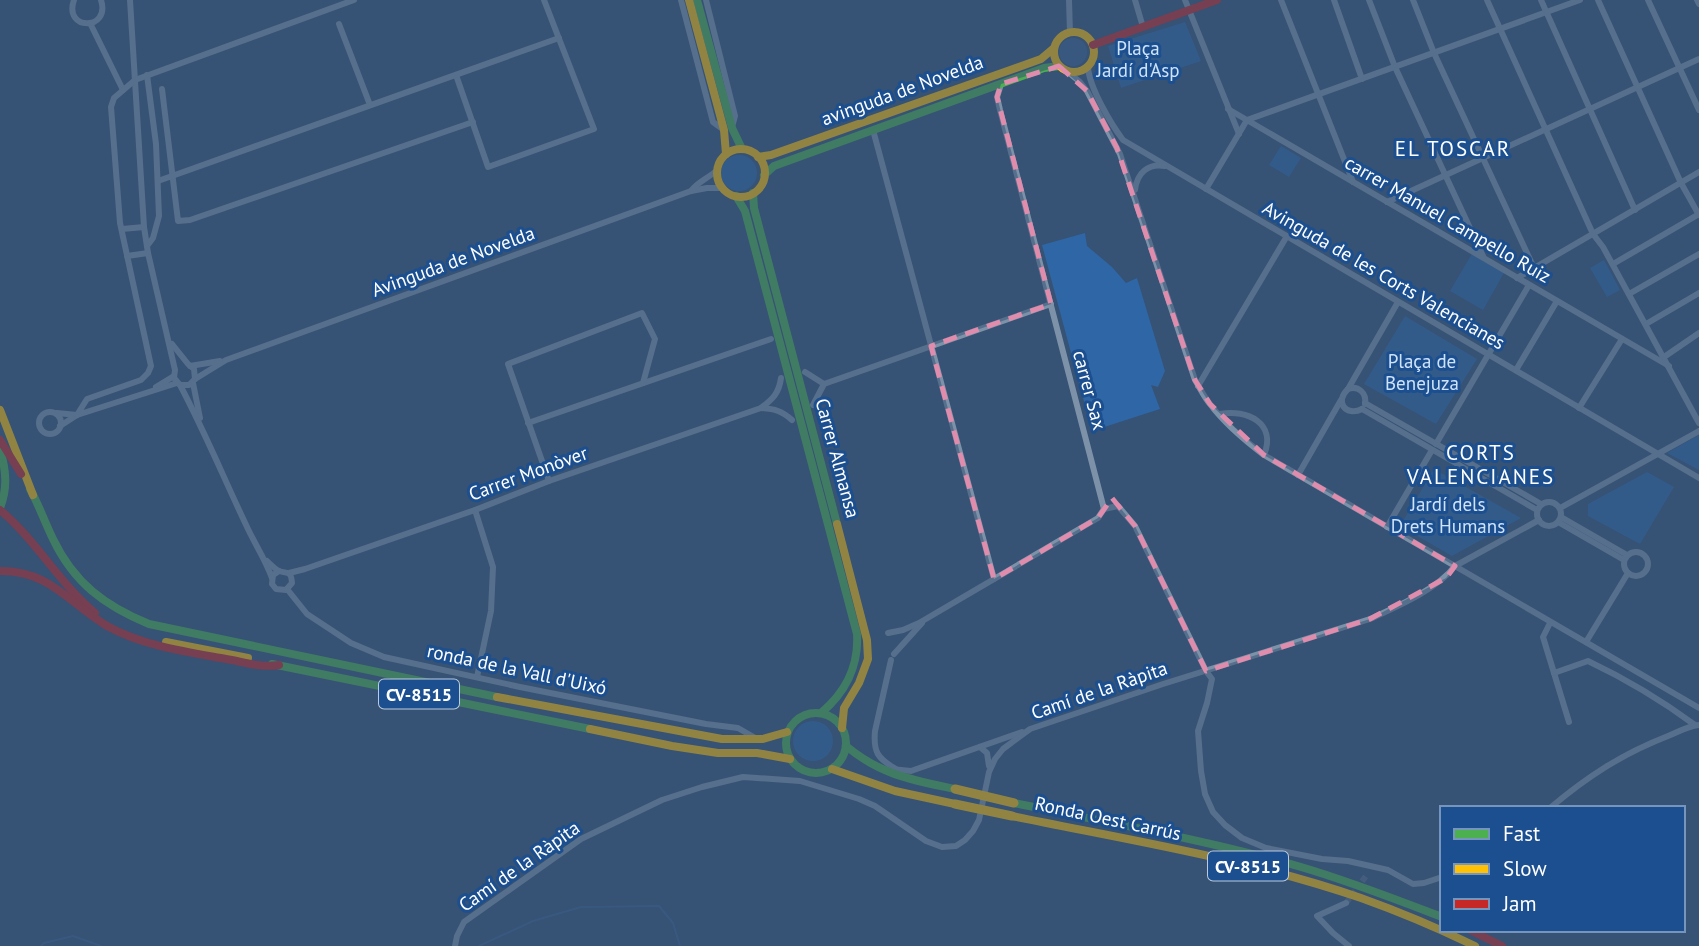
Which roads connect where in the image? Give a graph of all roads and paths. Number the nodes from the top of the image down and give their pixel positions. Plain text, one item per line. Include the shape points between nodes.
1 (74, 0) edge
2 (130, 0) edge
3 (354, 0) edge
4 (544, 0) edge
5 (681, 0) edge
6 (689, 0) edge
7 (697, 0) edge
8 (705, 0) edge
9 (1069, 0) edge
10 (1135, 0) edge
11 (1185, 0) edge
12 (1217, 0) edge
13 (1281, 0) edge
14 (1334, 0) edge
15 (1369, 0) edge
16 (1413, 0) edge
17 (1487, 0) edge
18 (1541, 0) edge
19 (1580, 0) edge
20 (1598, 0) edge
21 (1648, 0) edge
22 (102, 2) edge
23 (1188, 10) junction
24 (1547, 12) junction
25 (90, 23) junction
26 (339, 24) dead end
27 (1143, 27) junction
28 (1500, 29) junction
29 (1070, 33) junction
30 (559, 37) junction
31 (1093, 45) junction
32 (1054, 48) junction
33 (1434, 53) junction
34 (1699, 59) edge
35 (1088, 67) junction
36 (1395, 67) junction
37 (1680, 68) junction
38 (1064, 69) junction
39 (147, 75) junction
40 (456, 75) junction
41 (1362, 79) junction
42 (135, 80) junction
43 (1001, 84) junction
44 (1638, 87) junction
45 (162, 89) dead end
46 (123, 90) junction
47 (1318, 94) junction
48 (370, 105) junction
49 (1228, 109) junction
50 (1590, 109) junction
51 (1699, 110) edge
52 (1247, 120) junction
53 (472, 122) junction
54 (728, 129) junction
55 (873, 130) junction
56 (1546, 130) junction
57 (1239, 134) junction
58 (742, 149) junction
59 (726, 154) junction
60 (758, 156) junction
61 (1483, 158) junction
62 (1167, 167) junction
63 (717, 170) junction
64 (1699, 173) edge
65 (764, 175) junction
66 (1445, 175) junction
67 (173, 177) junction
68 (158, 181) junction
69 (1353, 182) junction
70 (1681, 183) junction
71 (722, 188) junction
72 (1206, 189) junction
73 (691, 191) junction
74 (753, 193) junction
75 (1134, 194) junction
76 (736, 196) junction
77 (1387, 202) junction
78 (1635, 210) junction
79 (1699, 214) edge
80 (144, 227) junction
81 (122, 229) junction
82 (1593, 234) junction
83 (1287, 236) junction
84 (147, 249) junction
85 (1699, 254) edge
86 (127, 257) junction
87 (1483, 258) junction
88 (1613, 264) junction
89 (1534, 268) junction
90 (1517, 278) junction
91 (1529, 285) junction
92 (1699, 293) edge
93 (1629, 294) junction
94 (1557, 301) junction
95 (1398, 302) junction
96 (1051, 304) junction
97 (1646, 324) junction
98 (1699, 333) edge
99 (771, 339) dead end
100 (1622, 339) junction
101 (169, 340) junction
102 (931, 346) junction
103 (1488, 354) junction
104 (1662, 354) junction
105 (1652, 356) junction
106 (226, 360) junction
107 (189, 365) junction
108 (1669, 366) junction
109 (1516, 370) junction
110 (805, 372) dead end
111 (177, 378) junction
112 (781, 378) dead end
113 (194, 381) junction
114 (643, 383) junction
115 (824, 384) junction
116 (1198, 386) junction
117 (1348, 390) junction
118 (1341, 400) junction
119 (813, 405) dead end
120 (1363, 406) junction
121 (761, 408) junction
122 (1579, 408) junction
123 (0, 410) edge
124 (55, 413) junction
125 (1220, 414) junction
126 (77, 415) junction
127 (792, 421) dead end
128 (528, 423) junction
129 (1699, 423) edge
130 (60, 426) junction
131 (202, 426) junction
132 (1699, 431) edge
133 (0, 440) edge
134 (1434, 447) junction
135 (0, 449) edge
136 (1658, 454) junction
137 (1264, 455) junction
138 (1298, 475) junction
139 (1699, 478) edge
140 (549, 481) junction
141 (33, 495) junction
142 (1539, 507) junction
143 (1560, 508) junction
144 (1104, 509) junction
145 (475, 510) junction
146 (2, 511) edge
147 (1559, 519) junction
148 (1539, 520) junction
149 (1387, 527) junction
150 (1625, 558) junction
151 (265, 559) junction
152 (1455, 566) junction
153 (0, 571) edge
154 (279, 571) junction
155 (1628, 573) junction
156 (290, 577) junction
157 (272, 578) junction
158 (994, 579) junction
159 (287, 589) junction
160 (925, 619) junction
161 (1550, 623) junction
162 (848, 632) dead end
163 (888, 633) dead end
164 (858, 640) junction
165 (1586, 642) junction
166 (279, 665) junction
167 (1206, 671) junction
168 (1554, 673) junction
169 (477, 677) junction
170 (1699, 708) edge
171 (821, 713) junction
172 (1569, 722) dead end
173 (1697, 725) edge
174 (842, 728) junction
175 (1030, 729) junction
176 (787, 732) junction
177 (759, 740) junction
178 (846, 746) junction
179 (980, 747) junction
180 (790, 759) junction
181 (865, 762) junction
182 (832, 769) junction
183 (894, 770) junction
184 (989, 772) junction
185 (1552, 806) edge
186 (1373, 866) junction
187 (1366, 876) tunnel mouth
188 (1440, 878) edge
189 (1346, 902) tunnel mouth
190 (1440, 916) edge
191 (1440, 931) edge
192 (1443, 932) edge
193 (1474, 932) edge
194 (455, 946) edge
195 (1349, 946) edge
196 (1475, 946) edge
197 (1502, 946) edge

1 - 25 street via 74,16
2 - 42 street
3 - 39 street
4 - 30 street
5 - 54 street via 713,122
6 - 54 main road
7 - 54 main road
8 - 54 street via 735,116
9 - 29 street
10 - 27 street
11 - 23 street
12 - 23 main road
13 - 47 street
14 - 41 street
15 - 36 street
16 - 33 street
17 - 28 street
18 - 24 street
19 - 24 street
20 - 44 street
21 - 37 street
22 - 25 street via 101,15
23 - 27 main road
23 - 49 street
24 - 28 street
24 - 50 street
25 - 46 street
26 - 48 street
27 - 31 main road
28 - 33 street
28 - 56 street
29 - 31 main road via 1082,34
29 - 32 main road
30 - 40 street
30 - 53 street via 594,129 488,167
31 - 35 main road via 1094,57
32 - 38 main road via 1055,60
32 - 60 main road, avinguda de Novelda via 1041,59
33 - 36 street
33 - 61 street
34 - 37 street
35 - 38 main road via 1079,72
35 - 62 street, Avinguda de les Corts Valencianes via 1094,89 1123,140
36 - 41 street
36 - 66 street
37 - 44 street
37 - 51 street
38 - 43 main road, avinguda de Novelda via 1044,68
38 - 75 street via 1095,104
39 - 42 street
39 - 68 street
40 - 48 street
40 - 53 street
41 - 47 street
42 - 46 street
42 - 80 street
43 - 55 main road, avinguda de Novelda
43 - 96 street, carrer Sax via 997,97
44 - 50 street
44 - 70 street
45 - 67 street
46 - 81 street via 111,107
47 - 52 street
47 - 69 street
48 - 67 street
49 - 52 street, carrer Manuel Campello Ruiz
49 - 57 street
50 - 56 street
50 - 78 street
52 - 57 street
52 - 69 street, carrer Manuel Campello Ruiz
53 - 67 street via 190,220 178,220
54 - 58 main road
54 - 59 main road
55 - 65 main road, avinguda de Novelda via 774,166
55 - 102 street
56 - 61 street
56 - 82 street
57 - 72 street
58 - 59 main road
58 - 60 main road
59 - 63 main road
60 - 65 main road
61 - 66 street
61 - 89 street
62 - 72 street, Avinguda de les Corts Valencianes
62 - 75 street via 1145,169 1136,180
63 - 71 main road
63 - 73 street, Avinguda de Novelda
64 - 70 street
65 - 74 main road
66 - 77 street
66 - 87 street
67 - 68 street
68 - 84 street via 159,216
69 - 77 street, carrer Manuel Campello Ruiz
70 - 78 street
70 - 79 street
71 - 73 street, Avinguda de Novelda
71 - 76 main road
72 - 83 street, Avinguda de les Corts Valencianes
73 - 106 street, Avinguda de Novelda
74 - 76 main road
74 - 174 main road, Carrer Almansa via 867,640 868,659 844,708
75 - 116 street
76 - 164 main road, Carrer Almansa via 745,211
77 - 87 street, carrer Manuel Campello Ruiz
78 - 82 street
79 - 88 street
80 - 81 street
80 - 84 street
81 - 86 street
82 - 88 street
82 - 89 street
83 - 95 street, Avinguda de les Corts Valencianes
83 - 116 street
84 - 86 street
84 - 101 street
85 - 93 street
86 - 126 street via 151,366 141,380 87,399
87 - 90 street, carrer Manuel Campello Ruiz
88 - 93 street
89 - 90 street
90 - 91 street, carrer Manuel Campello Ruiz
91 - 94 street, carrer Manuel Campello Ruiz
91 - 103 street
92 - 97 street
93 - 97 street
94 - 100 street, carrer Manuel Campello Ruiz
94 - 109 street
95 - 103 street, Avinguda de les Corts Valencianes
95 - 117 street
96 - 102 street
96 - 144 street, carrer Sax
97 - 104 street
98 - 104 street
99 - 114 street
100 - 105 street, carrer Manuel Campello Ruiz
100 - 122 street
101 - 107 street
101 - 111 street
102 - 115 street
102 - 158 street
103 - 109 street, Avinguda de les Corts Valencianes
103 - 134 street
104 - 105 street
104 - 108 street
105 - 108 street, carrer Manuel Campello Ruiz
106 - 107 street
106 - 113 street
107 - 111 street via 181,365
107 - 113 street via 195,372
108 - 129 street
109 - 122 street, Avinguda de les Corts Valencianes
110 - 115 street
111 - 113 street via 187,386
111 - 126 street
111 - 131 street
112 - 121 street via 776,395
113 - 131 street
114 - 128 street
114 - 128 street via 655,339 642,313 508,364
115 - 119 street
116 - 125 street
117 - 118 street
117 - 120 street via 1362,391
118 - 120 street via 1353,412
118 - 138 street
120 - 134 street
121 - 127 street via 783,412
121 - 140 street, Carrer Monòver
122 - 136 street, Avinguda de les Corts Valencianes
123 - 141 main road
124 - 126 street
124 - 130 street
124 - 130 street via 43,414 39,426 49,434
125 - 137 street
125 - 137 street via 1239,412 1255,419 1265,431
126 - 130 street
128 - 140 street
131 - 151 street
132 - 136 street
133 - 141 main road
134 - 142 street
134 - 149 street
135 - 146 main road via 7,480
136 - 139 street, Avinguda de les Corts Valencianes
136 - 143 street
137 - 138 street
138 - 149 street
140 - 145 street, Carrer Monòver
141 - 177 main road, CV-8515 via 57,547 78,577 105,603 149,624 565,711 722,739
142 - 143 street via 1552,502
142 - 148 street
143 - 147 street
144 - 158 street via 1098,518
144 - 167 street via 1118,506 1135,526
145 - 156 street, Carrer Monòver
145 - 169 street via 493,567 491,611
146 - 166 main road, CV-8515 via 66,585 108,621 156,640
147 - 148 street via 1546,526
147 - 150 street
148 - 152 street, Camí de la Ràpita
149 - 152 street
150 - 155 street via 1623,566
150 - 155 street via 1638,551 1648,561 1643,574
151 - 154 street
151 - 157 street
152 - 161 street
152 - 167 street, Camí de la Ràpita via 1446,578 1370,619
153 - 166 main road via 31,573 91,616 130,636 268,667
154 - 156 street
154 - 157 street
155 - 165 street
156 - 159 street
157 - 159 street via 276,589
158 - 160 street
159 - 169 street, ronda de la Vall d'Uixó via 307,614 351,643 384,657
160 - 163 street
160 - 183 street via 892,657 875,731 877,754
161 - 165 street
161 - 168 street via 1543,637
162 - 164 main road
164 - 171 main road, Carrer Almansa via 850,674
165 - 170 street
166 - 180 main road, CV-8515 via 672,746
167 - 175 street, Camí de la Ràpita
167 - 186 street via 1212,680 1198,731 1205,794 1213,812 1242,838 1266,848
168 - 172 street
168 - 173 street via 1588,661
169 - 177 street, ronda de la Vall d'Uixó via 738,728
171 - 174 main road
171 - 176 main road, CV-8515 via 797,718
173 - 185 street via 1618,758
174 - 178 main road
175 - 179 street
175 - 184 street, Camí de la Ràpita via 1003,749
176 - 177 main road, CV-8515
176 - 180 main road
178 - 181 main road, CV-8515
178 - 182 main road
179 - 183 street via 911,771
179 - 184 street via 987,753
180 - 182 main road, CV-8515 via 804,772
181 - 183 main road
181 - 190 main road, Ronda Oest Carrús / CV-8515, bridge via 887,774 1302,867
182 - 191 main road, Ronda Oest Carrús / CV-8515, bridge via 895,791 1303,880
184 - 194 street, Camí de la Ràpita via 979,820 956,846 926,841 875,806 800,781 743,777 662,800 580,839 464,922
186 - 187 street
186 - 188 street via 1413,884
189 - 195 street via 1317,916
192 - 196 main road, Ronda Oest Carrús / CV-8515, bridge
193 - 197 main road

